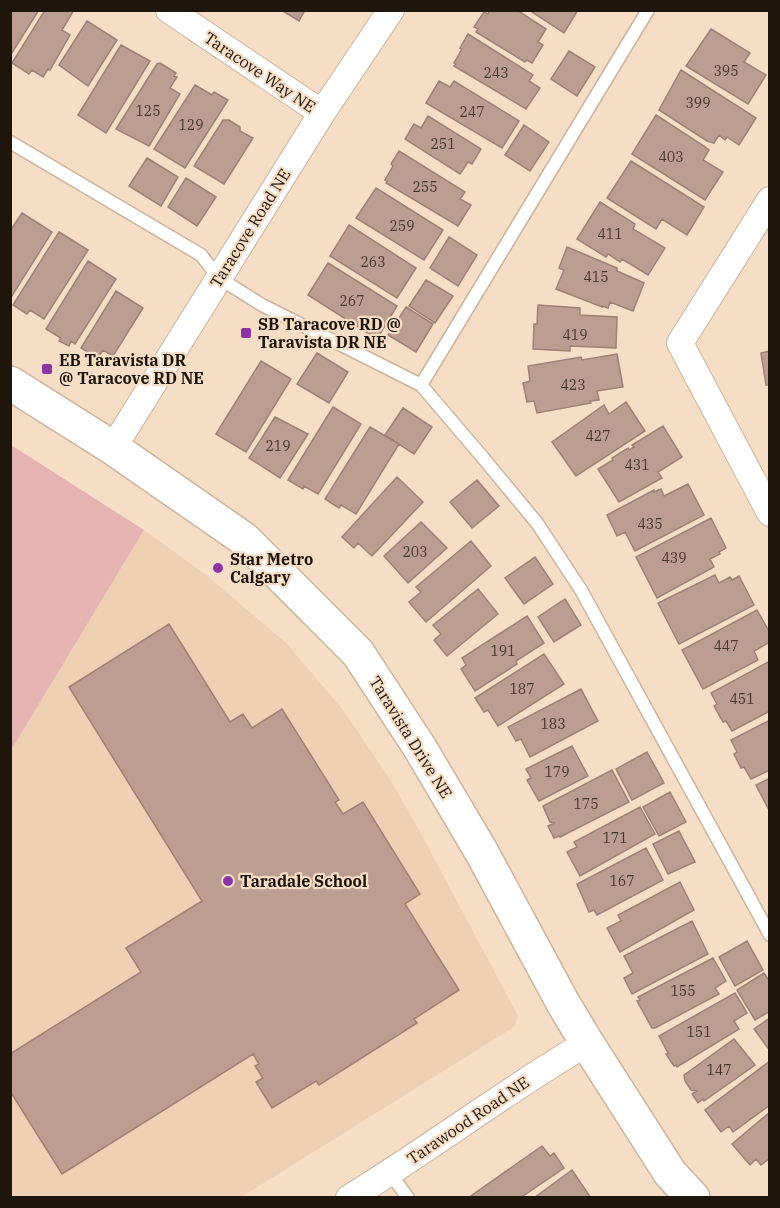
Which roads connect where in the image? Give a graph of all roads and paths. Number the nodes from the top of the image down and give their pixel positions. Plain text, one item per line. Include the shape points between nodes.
1 (169, 10) edge
2 (392, 10) edge
3 (648, 10) edge
4 (322, 112) junction
5 (10, 142) edge
6 (770, 200) edge
7 (219, 278) junction
8 (10, 383) edge
9 (421, 385) junction
10 (113, 448) junction
11 (770, 513) edge
12 (770, 935) edge
13 (587, 1044) junction
14 (390, 1173) junction
15 (349, 1197) edge
16 (408, 1197) edge
17 (693, 1197) edge

1 - 4 street, Taracove Way NE
2 - 4 street, Taracove Road NE
3 - 9 lane
4 - 7 street, Taracove Road NE
5 - 7 lane via 201,255
6 - 11 street via 680,343
7 - 9 lane via 262,305
7 - 10 street, Taracove Road NE
8 - 10 street, Taravista Drive NE
9 - 12 lane via 537,523 581,590
10 - 13 street, Taravista Drive NE via 244,539 358,653 481,850
13 - 14 street, Tarawood Road NE
13 - 17 street, Taravista Drive NE via 670,1173
14 - 15 street, Tarawood Road NE
14 - 16 lane

